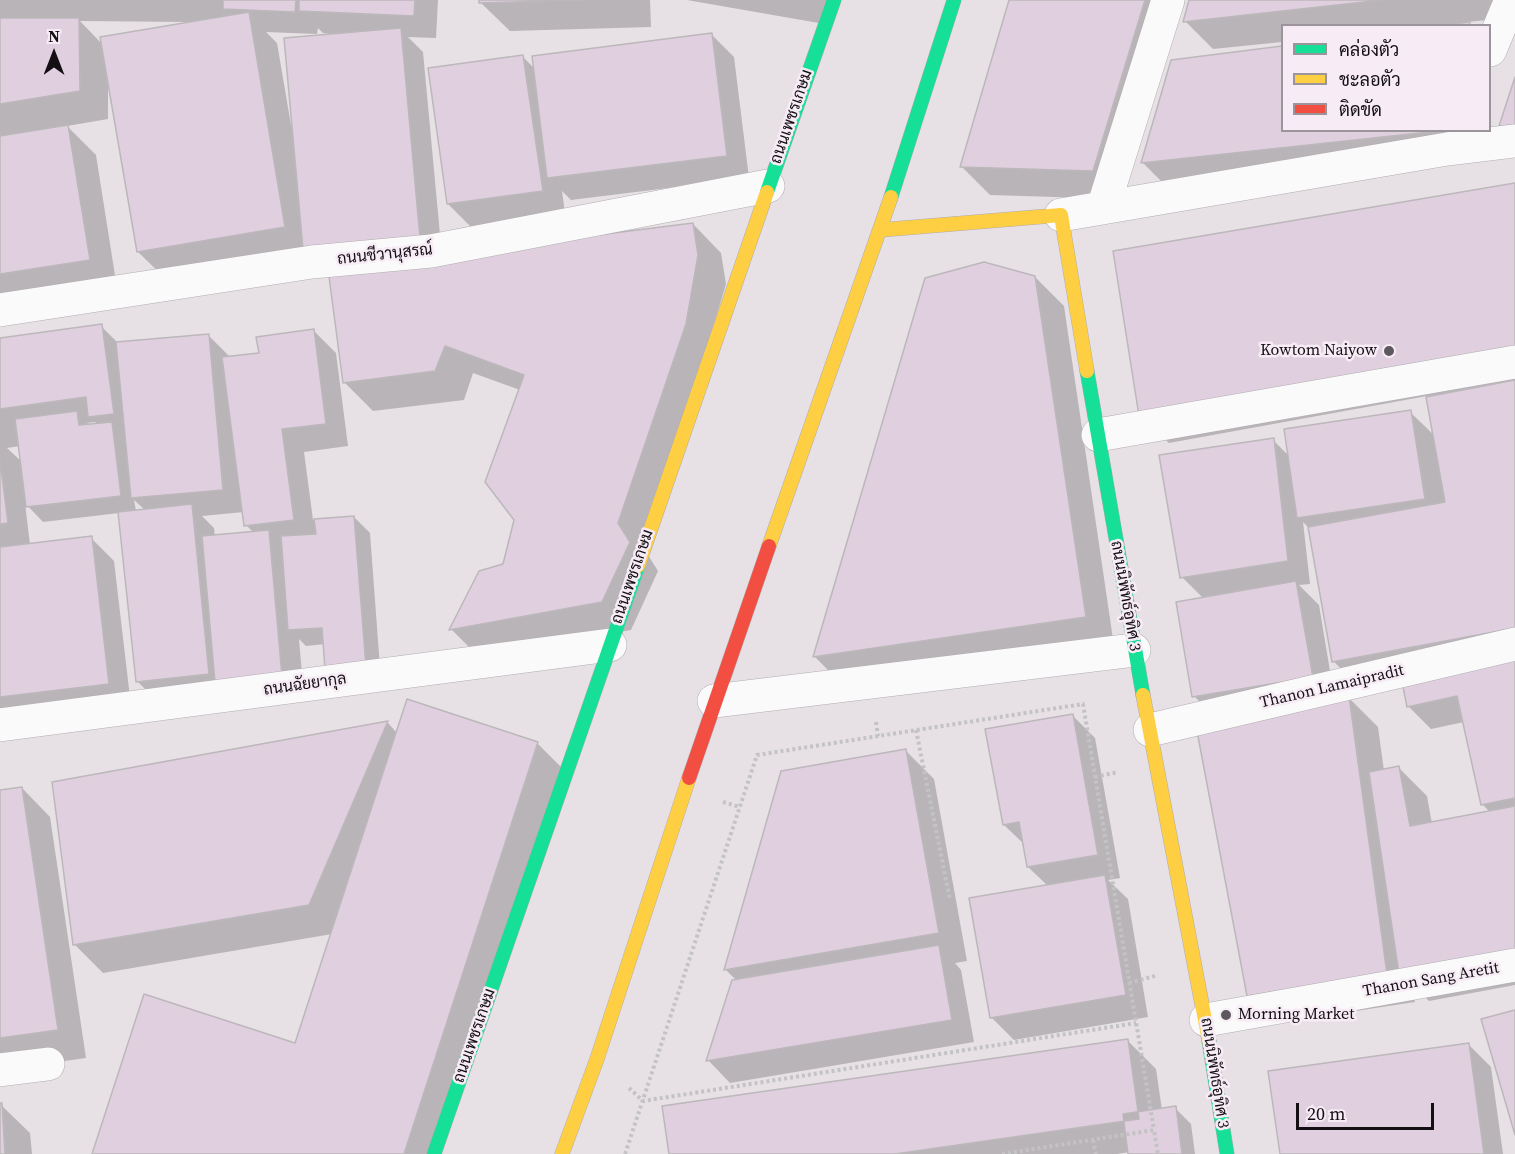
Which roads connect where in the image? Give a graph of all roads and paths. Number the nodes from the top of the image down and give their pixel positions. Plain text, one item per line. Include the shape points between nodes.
1 (834, 0) edge
2 (954, 0) edge
3 (1168, 0) edge
4 (1510, 0) edge
5 (1491, 48) edge
6 (1451, 140) edge
7 (1515, 141) edge
8 (768, 186) junction
9 (1103, 208) junction
10 (1061, 215) junction
11 (880, 230) junction
12 (0, 310) edge
13 (1515, 362) edge
14 (1098, 435) junction
15 (1515, 644) edge
16 (610, 645) junction
17 (1134, 650) junction
18 (714, 701) junction
19 (0, 725) edge
20 (916, 730) junction
21 (1150, 730) junction
22 (950, 900) dead end
23 (1515, 965) edge
24 (1206, 1020) junction
25 (1136, 1023) junction
26 (48, 1064) dead end
27 (0, 1070) edge
28 (642, 1101) junction
29 (1154, 1130) junction
30 (1093, 1140) junction
31 (1029, 1152) edge
32 (434, 1154) edge
33 (562, 1154) edge
34 (625, 1154) edge
35 (1002, 1154) edge
36 (1096, 1154) edge
37 (1158, 1154) edge
38 (1227, 1154) edge

1 - 8 main road, ถนนเพชรเกษม
2 - 11 main road
3 - 9 street
4 - 5 street
6 - 7 street
6 - 9 street
8 - 12 street, ถนนชีวานุสรณ์ via 431,251 312,262
8 - 16 main road, ถนนเพชรเกษม
9 - 10 street
10 - 11 main road
10 - 14 main road, ถนนนิพัทธ์อุทิศ 3
11 - 18 main road
13 - 14 street
14 - 17 main road, ถนนนิพัทธ์อุทิศ 3
15 - 21 street, Thanon Lamaipradit
16 - 19 street, ถนนฉัยยากุล
16 - 32 main road, ถนนเพชรเกษม
17 - 18 street
17 - 21 main road, ถนนนิพัทธ์อุทิศ 3
18 - 33 main road
20 - 22 path
20 - 25 path via 1083,704
20 - 28 path via 757,755
21 - 24 main road, ถนนนิพัทธ์อุทิศ 3
23 - 24 street, Thanon Sang Aretit
24 - 38 main road, ถนนนิพัทธ์อุทิศ 3
25 - 28 path
25 - 29 path
26 - 27 street
28 - 34 path
29 - 30 path
29 - 37 path
30 - 31 path
30 - 36 path
31 - 35 path

